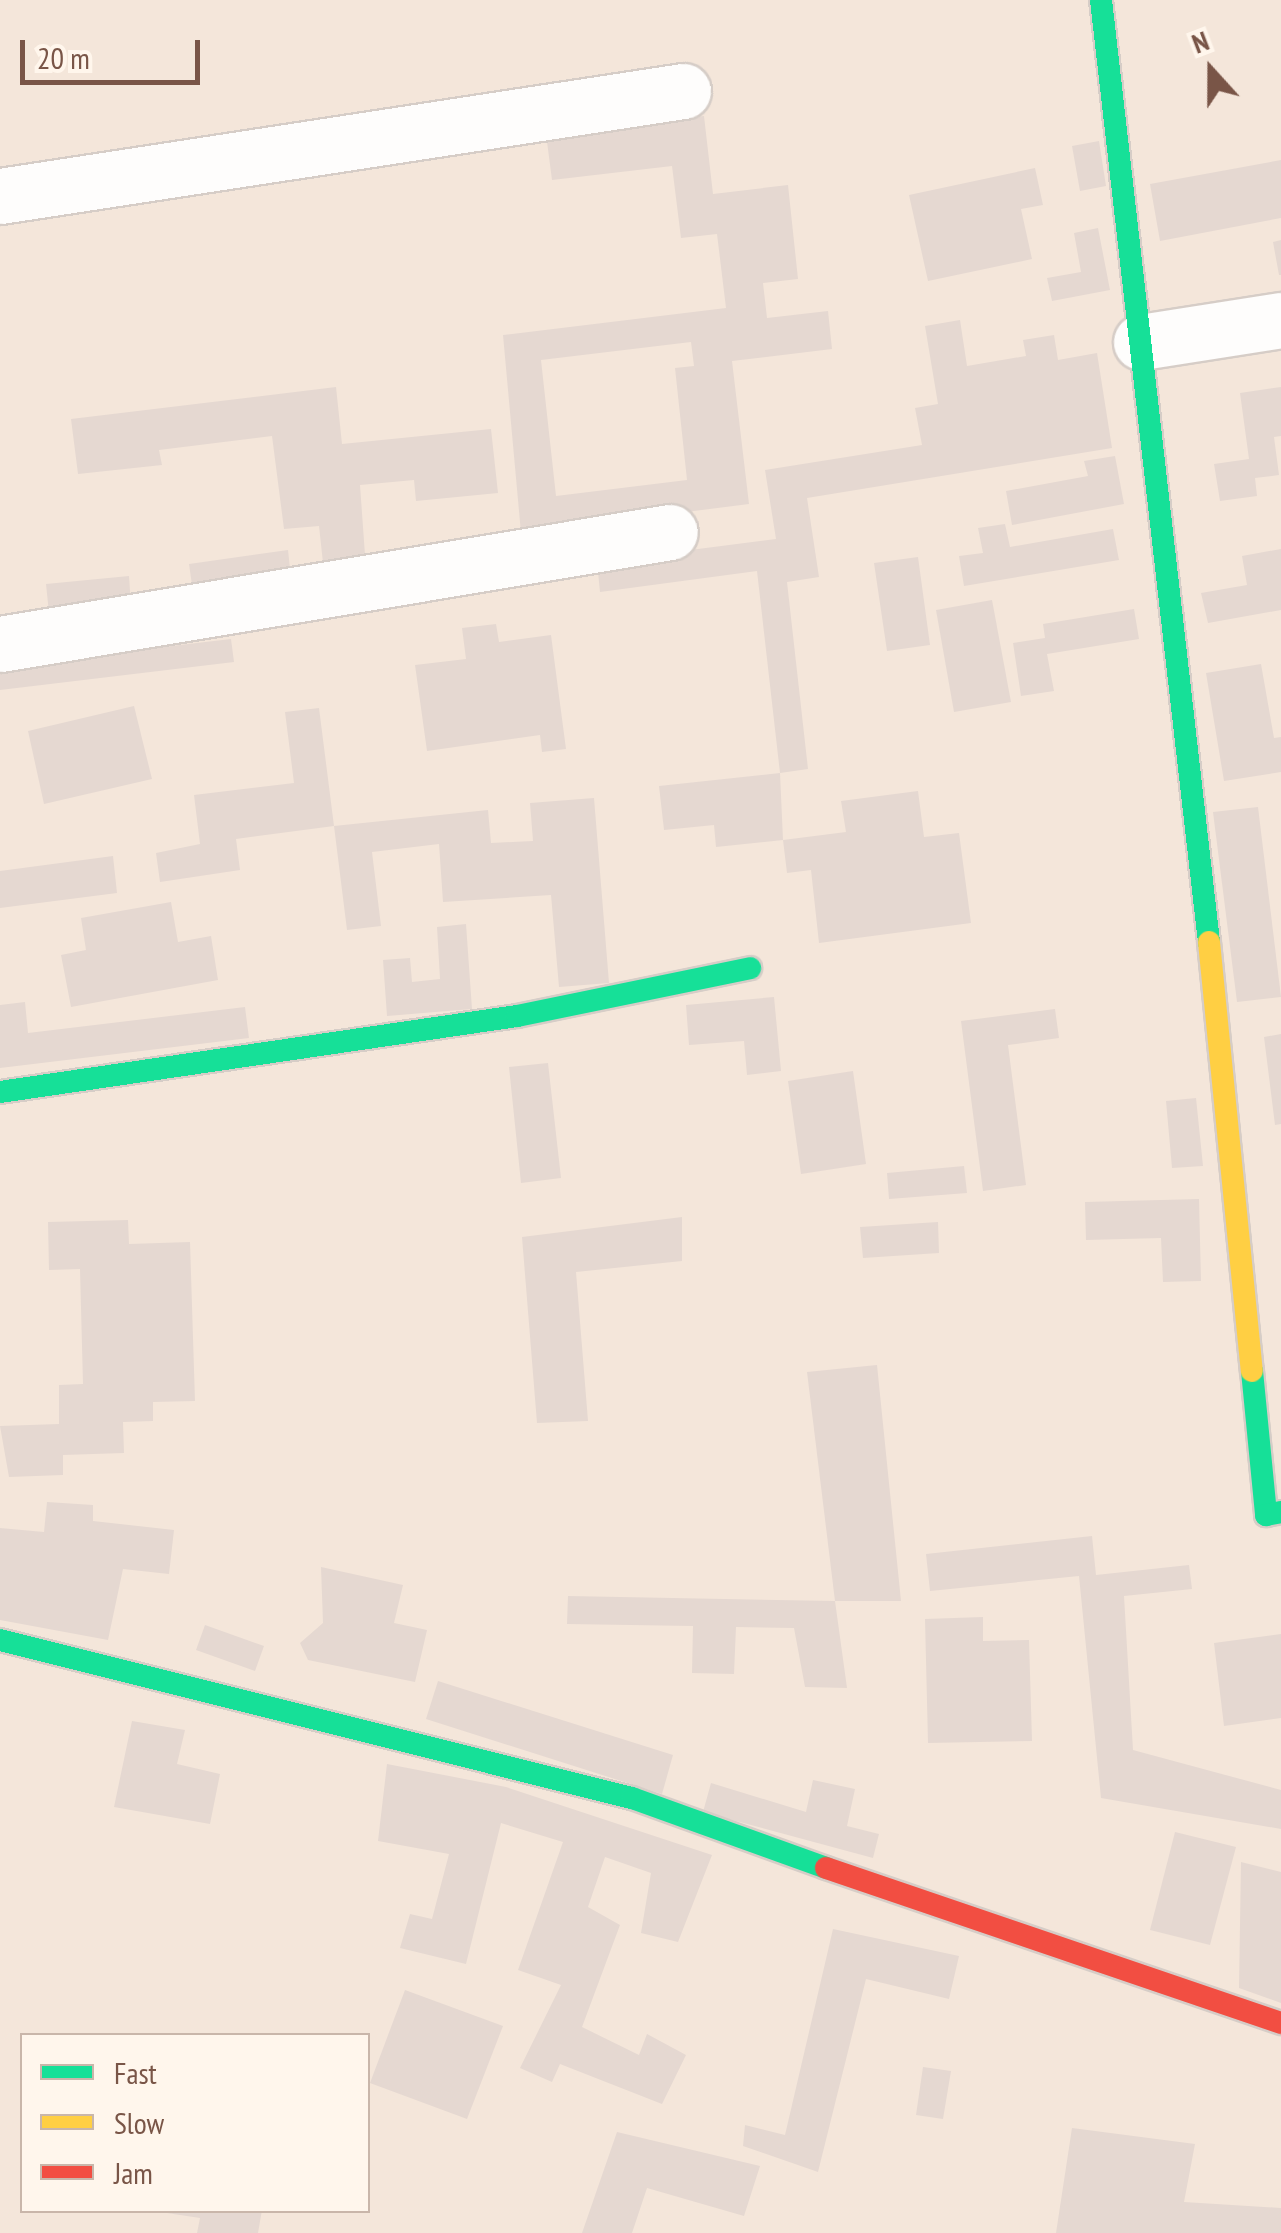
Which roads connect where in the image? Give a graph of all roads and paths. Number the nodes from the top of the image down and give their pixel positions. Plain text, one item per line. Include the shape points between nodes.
1 (1101, 0) edge
2 (683, 91) dead end
3 (0, 196) edge
4 (1281, 320) edge
5 (1141, 342) junction
6 (670, 532) dead end
7 (0, 644) edge
8 (750, 968) dead end
9 (0, 1092) edge
10 (1281, 1512) edge
11 (0, 1640) edge
12 (1281, 2024) edge

1 - 5 street
2 - 3 street
4 - 5 street
5 - 10 street via 1192,766 1266,1515
6 - 7 street
8 - 9 street via 517,1016
11 - 12 street via 632,1798

